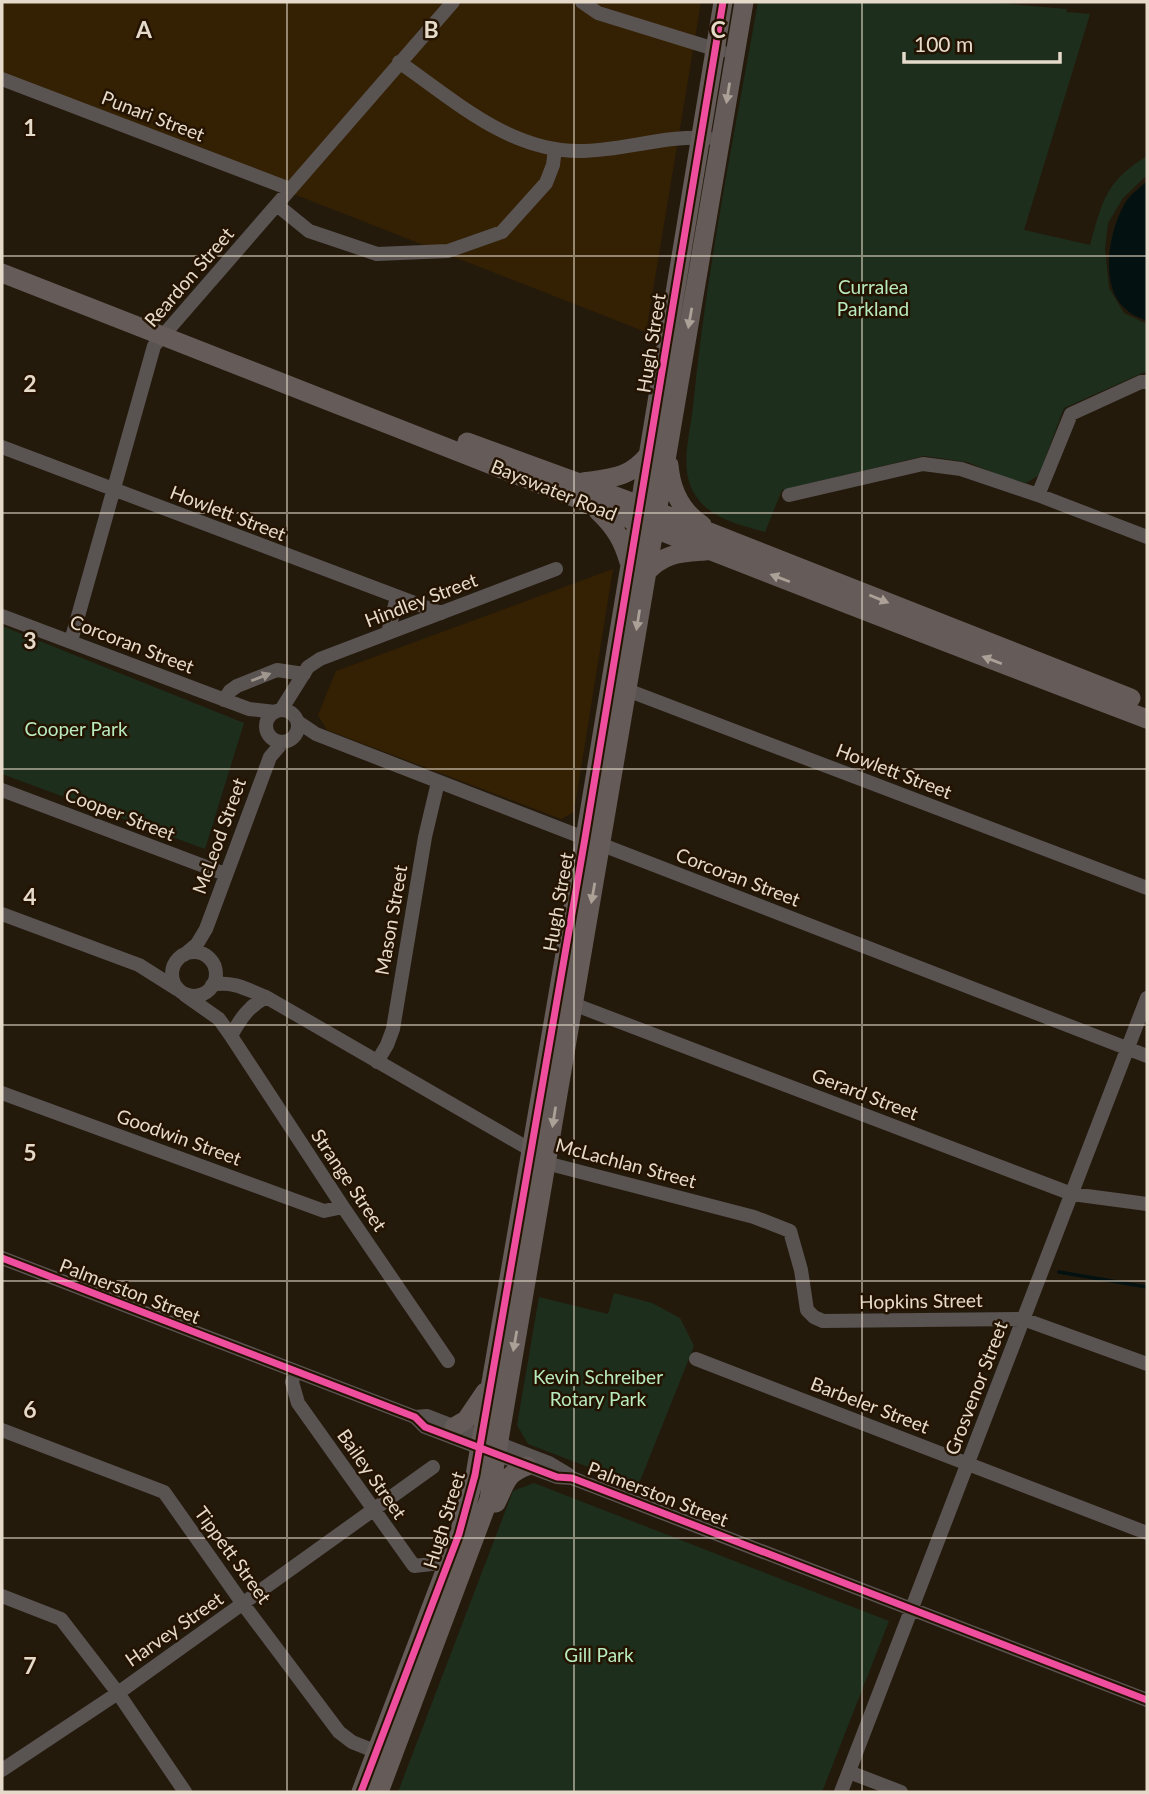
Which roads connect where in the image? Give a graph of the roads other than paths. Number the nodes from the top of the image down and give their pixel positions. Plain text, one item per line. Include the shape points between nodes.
1 (453, 2) edge
2 (582, 2) edge
3 (723, 2) edge
4 (744, 2) edge
5 (715, 50) junction
6 (735, 55) junction
7 (399, 62) junction
8 (2, 79) edge
9 (711, 138) junction
10 (555, 149) junction
11 (290, 188) junction
12 (277, 205) junction
13 (2, 263) edge
14 (2, 273) edge
15 (167, 332) junction
16 (1147, 382) edge
17 (2, 447) edge
18 (658, 454) junction
19 (579, 482) junction
20 (115, 491) junction
21 (789, 495) dead end
22 (1038, 495) junction
23 (593, 506) junction
24 (646, 517) junction
25 (1147, 537) edge
26 (714, 543) junction
27 (556, 569) dead end
28 (638, 570) junction
29 (397, 597) junction
30 (441, 613) junction
31 (2, 616) edge
32 (388, 633) junction
33 (71, 641) junction
34 (301, 677) junction
35 (627, 690) junction
36 (224, 700) junction
37 (1147, 705) edge
38 (249, 709) junction
39 (278, 711) junction
40 (1147, 719) edge
41 (298, 721) junction
42 (267, 732) junction
43 (316, 734) junction
44 (288, 740) junction
45 (270, 757) junction
46 (438, 782) junction
47 (2, 790) edge
48 (593, 841) junction
49 (225, 874) junction
50 (1147, 888) edge
51 (2, 914) edge
52 (206, 929) junction
53 (179, 959) junction
54 (213, 964) junction
55 (139, 965) junction
56 (235, 984) junction
57 (211, 988) junction
58 (181, 992) junction
59 (266, 997) junction
60 (1147, 998) edge
61 (573, 1004) junction
62 (219, 1020) junction
63 (231, 1036) junction
64 (1128, 1048) junction
65 (1147, 1056) edge
66 (377, 1062) junction
67 (2, 1093) edge
68 (530, 1150) junction
69 (546, 1163) junction
70 (1072, 1195) junction
71 (1147, 1203) edge
72 (343, 1207) junction
73 (2, 1258) edge
74 (814, 1318) joint
75 (1023, 1319) junction
76 (696, 1359) dead end
77 (449, 1361) dead end
78 (1147, 1364) edge
79 (295, 1371) junction
80 (490, 1384) junction
81 (415, 1417) junction
82 (454, 1427) junction
83 (2, 1430) edge
84 (488, 1445) junction
85 (968, 1463) junction
86 (527, 1466) junction
87 (433, 1467) dead end
88 (572, 1478) junction
89 (373, 1508) junction
90 (484, 1516) junction
91 (1147, 1533) edge
92 (449, 1562) junction
93 (2, 1596) edge
94 (243, 1604) junction
95 (911, 1609) junction
96 (118, 1693) junction
97 (1147, 1700) edge
98 (384, 1755) junction
99 (2, 1770) edge
100 (849, 1772) junction
101 (185, 1792) edge
102 (360, 1792) edge
103 (379, 1792) edge
104 (841, 1792) edge
105 (901, 1792) edge

1 - 7 street, Reardon Street
2 - 5 street via 598,13
3 - 5 main road, Hugh Street
4 - 6 main road, Hugh Street
5 - 6 street
5 - 9 main road, Hugh Street
6 -> 9 main road, Hugh Street
7 - 10 street via 500,131
7 - 11 street, Reardon Street
8 - 11 street, Punari Street
9 - 10 street via 581,151
9 - 18 main road, Hugh Street
10 - 12 street via 545,183 502,232 448,251 377,254 309,231
11 - 12 street, Reardon Street
12 - 15 street, Reardon Street
13 - 15 main road, Bayswater Road
14 - 15 main road, Bayswater Road
15 - 19 main road, Bayswater Road
15 - 20 street, Reardon Street via 154,346
15 - 23 main road, Bayswater Road
16 - 22 street via 1071,414
17 - 20 street, Howlett Street
18 - 19 main road via 631,472
18 - 24 main road, Hugh Street
18 - 26 main road via 682,505
19 - 24 main road, Bayswater Road
20 - 29 street, Howlett Street
20 - 33 street, Reardon Street
21 - 22 street via 923,464 961,469
22 - 25 street
23 - 24 main road, Bayswater Road
23 - 28 main road via 617,532
24 - 26 main road, Bayswater Road
24 - 28 main road, Hugh Street
26 - 28 main road
26 -> 37 main road, Bayswater Road
40 -> 26 main road, Bayswater Road
27 - 30 street, Hindley Street
28 -> 35 main road, Hugh Street
28 - 48 main road, Hugh Street
29 - 30 street, Howlett Street
29 - 32 street
30 - 32 street, Hindley Street
31 - 33 street, Corcoran Street
32 - 34 street, Hindley Street via 320,659
33 - 36 street, Corcoran Street
36 -> 34 street via 237,686 278,670
34 - 39 street, Hindley Street
34 - 41 street
35 - 48 main road, Hugh Street
35 - 50 street, Howlett Street
36 - 38 street, Corcoran Street
38 - 39 street, Corcoran Street
38 - 42 street, Corcoran Street
39 - 41 street via 289,711
39 - 42 street via 267,721
41 - 43 street, Corcoran Street
41 - 44 street via 297,734
42 - 44 street via 276,741
42 - 45 street, McLeod Street
43 - 44 street
43 - 46 street, Corcoran Street
44 - 45 street, McLeod Street
45 - 49 street, McLeod Street
46 - 48 street, Corcoran Street
46 - 66 street, Mason Street via 393,1029
47 - 49 street, Cooper Street
48 -> 61 main road, Hugh Street
48 - 64 street, Corcoran Street
48 - 68 main road, Hugh Street
49 - 52 street, McLeod Street
51 - 55 street
52 - 53 street, McLeod Street
52 - 54 street, McLeod Street
53 - 54 street via 197,953
53 - 55 street via 158,967
53 - 58 street via 172,978
54 - 56 street, McLachlan Street
54 - 57 street via 216,977
55 - 58 street, Strange Street
56 - 57 street, McLachlan Street
56 - 59 street, McLachlan Street
57 - 58 street via 197,996
57 - 62 street, Strange Street
58 - 62 street, Strange Street
59 - 63 street via 244,1013
59 - 66 street, McLachlan Street
60 - 64 street, Grosvenor Street
61 -> 69 main road, Hugh Street
61 - 70 street, Gerard Street
62 - 63 street, Strange Street
63 - 72 street, Strange Street
64 - 65 street, Corcoran Street
64 - 70 street, Grosvenor Street
66 - 68 street, McLachlan Street
67 - 72 street, Goodwin Street via 324,1211
68 - 69 street, McLachlan Street
68 - 80 main road, Hugh Street
69 - 74 street, McLachlan Street via 754,1217 790,1231 807,1310
69 -> 84 main road, Hugh Street
70 - 71 street, Gerard Street
70 - 75 street, Grosvenor Street
72 - 77 street, Strange Street
73 - 79 street, Palmerston Street
74 - 75 street, Hopkins Street via 832,1322
75 - 78 street, Hopkins Street
75 - 85 street, Grosvenor Street
76 - 85 street, Barbeler Street
79 - 81 street, Palmerston Street
79 - 89 street, Bailey Street via 292,1382 298,1403
80 - 82 main road via 475,1410
80 - 84 main road, Hugh Street
81 - 82 street, Palmerston Street via 427,1416
81 - 84 street, Palmerston Street via 425,1427
82 - 84 street, Palmerston Street
83 - 94 street, Tippett Street via 164,1492
84 - 86 street, Palmerston Street
84 - 88 street, Palmerston Street via 556,1467
84 - 90 main road, Hugh Street via 495,1466
84 - 92 main road, Hugh Street
85 - 91 street, Barbeler Street
85 - 95 street, Grosvenor Street
86 - 88 street, Palmerston Street via 557,1478
86 - 90 main road via 509,1476
87 - 89 street, Harvey Street
88 - 95 street, Palmerston Street
89 - 92 street, Bailey Street via 414,1566
89 - 94 street, Harvey Street
90 - 98 main road, Hugh Street
92 - 98 main road, Hugh Street
93 - 96 street via 61,1619
94 - 96 street, Harvey Street
94 - 98 street, Tippett Street via 339,1732
95 - 97 street, Palmerston Street
95 - 100 street, Grosvenor Street
96 - 99 street, Harvey Street
96 - 101 street
98 - 102 main road, Hugh Street
98 - 103 main road, Hugh Street
100 - 104 street, Grosvenor Street
100 - 105 street

